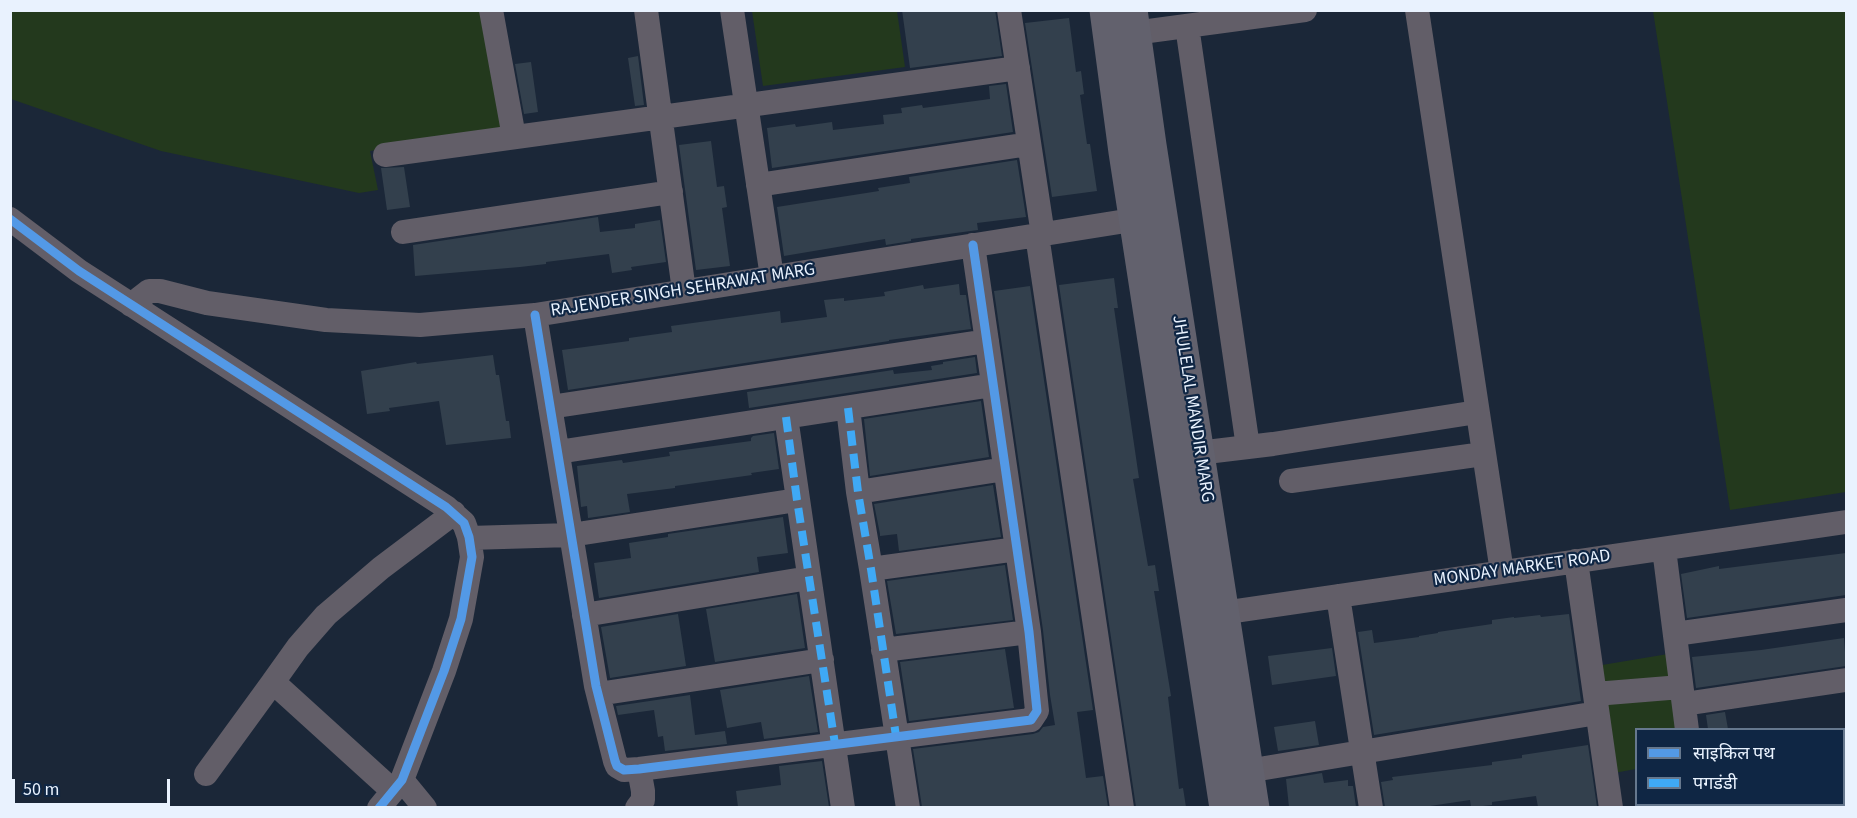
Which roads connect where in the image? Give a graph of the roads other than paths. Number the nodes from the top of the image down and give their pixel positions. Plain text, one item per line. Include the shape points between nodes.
1 (490, 10) edge
2 (646, 10) edge
3 (732, 10) edge
4 (1009, 10) edge
5 (1106, 10) edge
6 (1305, 10) edge
7 (1417, 10) edge
8 (1133, 22) edge
9 (1187, 26) junction
10 (1018, 68) junction
11 (746, 106) junction
12 (661, 117) junction
13 (514, 137) junction
14 (1029, 144) junction
15 (385, 155) dead end
16 (758, 185) junction
17 (671, 192) junction
18 (1148, 218) junction
19 (10, 219) edge
20 (403, 232) dead end
21 (1040, 235) junction
22 (973, 245) junction
23 (772, 277) junction
24 (684, 291) junction
25 (131, 305) junction
26 (535, 315) junction
27 (987, 341) junction
28 (993, 385) junction
29 (550, 407) junction
30 (848, 408) junction
31 (1477, 412) junction
32 (786, 417) junction
33 (1248, 447) junction
34 (558, 453) junction
35 (1198, 453) junction
36 (1483, 454) junction
37 (1005, 469) junction
38 (1291, 481) dead end
39 (858, 492) junction
40 (797, 501) junction
41 (454, 513) junction
42 (1846, 522) edge
43 (571, 535) junction
44 (470, 538) junction
45 (1017, 549) junction
46 (1664, 549) junction
47 (1576, 561) junction
48 (872, 569) junction
49 (1502, 572) junction
50 (809, 578) junction
51 (1338, 596) junction
52 (1846, 609) edge
53 (585, 615) junction
54 (1210, 615) junction
55 (1029, 632) junction
56 (1674, 634) junction
57 (883, 651) junction
58 (822, 660) junction
59 (1846, 680) edge
60 (273, 682) junction
61 (598, 694) junction
62 (1683, 696) junction
63 (1596, 704) junction
64 (1687, 728) edge
65 (896, 736) junction
66 (835, 744) junction
67 (1362, 752) junction
68 (639, 769) junction
69 (1247, 771) junction
70 (206, 774) dead end
71 (391, 793) edge
72 (424, 807) edge
73 (637, 807) edge
74 (843, 807) edge
75 (908, 807) edge
76 (1122, 807) edge
77 (1226, 807) edge
78 (1253, 807) edge
79 (1371, 807) edge
80 (1611, 807) edge

1 - 13 street
2 - 12 street
3 - 11 street
4 - 10 street
5 - 18 street, JHULELAL MANDIR MARG
6 - 9 street
7 - 31 street
8 - 9 street
8 - 18 street, JHULELAL MANDIR MARG
9 - 33 street
10 - 11 street
10 - 14 street
11 - 12 street
11 - 16 street
12 - 13 street
12 - 17 street
13 - 15 street
14 - 16 street
14 - 21 street
16 - 23 street
17 - 20 street
17 - 24 street
18 - 21 street, RAJENDER SINGH SEHRAWAT MARG
18 - 35 street, JHULELAL MANDIR MARG
18 - 54 street, JHULELAL MANDIR MARG
19 - 25 street
21 - 22 street, RAJENDER SINGH SEHRAWAT MARG
21 - 76 street
22 - 23 street, RAJENDER SINGH SEHRAWAT MARG
22 - 27 street
23 - 24 street, RAJENDER SINGH SEHRAWAT MARG
24 - 26 street, RAJENDER SINGH SEHRAWAT MARG
25 - 26 street, RAJENDER SINGH SEHRAWAT MARG via 149,291 160,291 207,303 326,320 420,325
25 - 41 street
26 - 29 street
27 - 28 street
27 - 29 street
28 - 30 street
28 - 37 street
29 - 34 street
30 - 32 street
30 - 39 street
31 - 33 street
31 - 36 street
32 - 34 street
32 - 40 street
33 - 35 street
34 - 43 street
35 - 54 street, JHULELAL MANDIR MARG
36 - 38 street
36 - 49 street
37 - 39 street
37 - 45 street
39 - 48 street
40 - 43 street
40 - 50 street
41 - 44 street via 464,523
41 - 60 street via 326,615
42 - 46 street, MONDAY MARKET ROAD
43 - 44 street
43 - 53 street
44 - 71 street via 472,557 461,619 444,671
45 - 48 street
45 - 55 street
46 - 47 street, MONDAY MARKET ROAD
46 - 56 street
47 - 49 street, MONDAY MARKET ROAD
47 - 63 street
48 - 57 street
49 - 51 street, MONDAY MARKET ROAD
50 - 53 street
50 - 58 street
51 - 54 street, MONDAY MARKET ROAD
51 - 67 street
52 - 56 street
53 - 61 street
54 - 69 street, JHULELAL MANDIR MARG
54 - 77 street, JHULELAL MANDIR MARG
55 - 57 street
55 - 65 street via 1037,711 1034,718
56 - 62 street
57 - 65 street
58 - 61 street
58 - 66 street
59 - 62 street
60 - 70 street
60 - 71 street
61 - 68 street via 617,765 624,770
62 - 63 street
62 - 64 street
63 - 67 street
63 - 80 street
65 - 66 street
65 - 75 street
66 - 68 street
66 - 74 street
67 - 69 street
67 - 79 street
68 - 73 street via 644,791
69 - 78 street, JHULELAL MANDIR MARG
71 - 72 street

